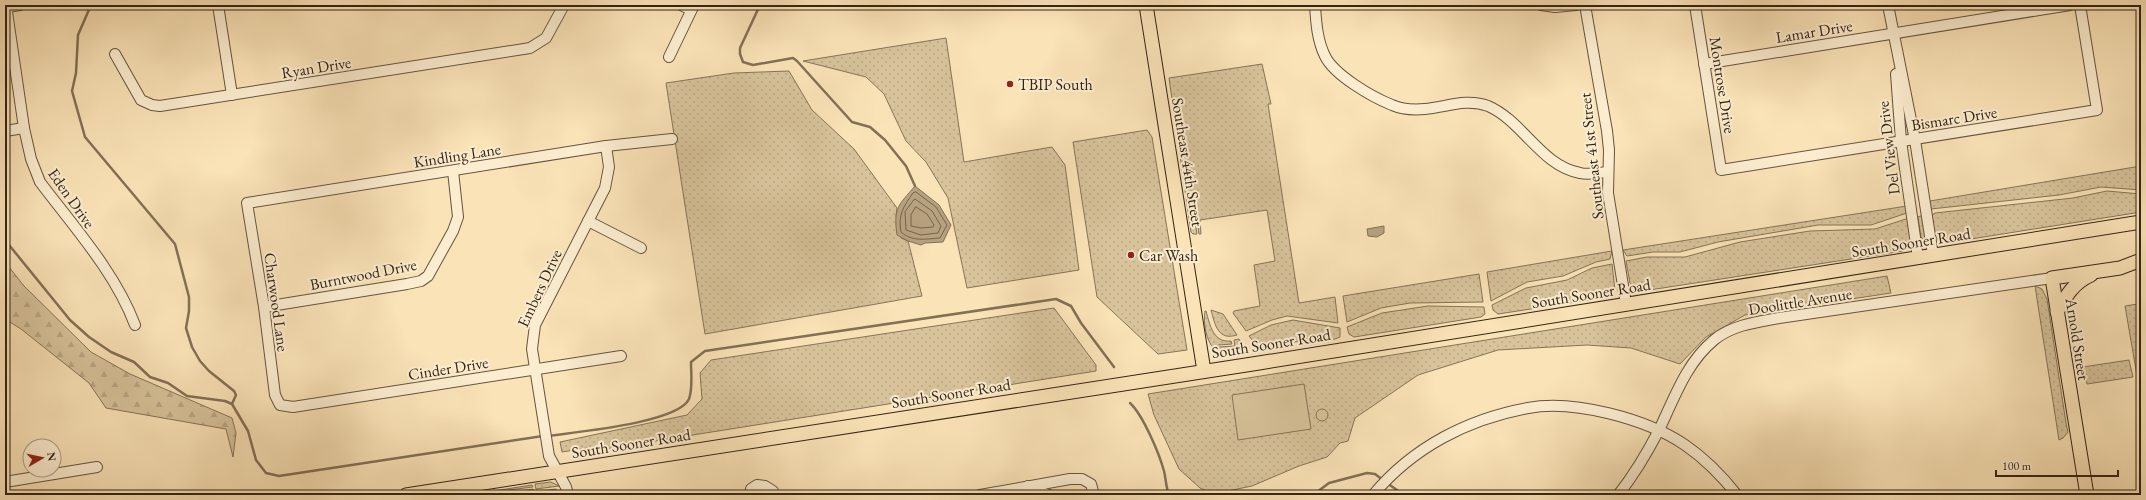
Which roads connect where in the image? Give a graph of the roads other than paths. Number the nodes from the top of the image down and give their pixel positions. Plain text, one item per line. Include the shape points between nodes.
1 (20, 5) edge
2 (218, 5) edge
3 (564, 5) edge
4 (681, 5) edge
5 (1146, 5) edge
6 (1315, 5) edge
7 (1541, 5) edge
8 (1576, 5) edge
9 (1585, 5) edge
10 (1695, 5) edge
11 (1888, 5) edge
12 (2070, 5) edge
13 (2080, 5) edge
14 (6, 6) edge
15 (693, 8) edge
16 (1892, 34) junction
17 (115, 54) dead end
18 (669, 57) dead end
19 (1704, 64) junction
20 (232, 95) junction
21 (24, 128) junction
22 (5, 131) edge
23 (672, 139) dead end
24 (1915, 140) junction
25 (1901, 141) junction
26 (606, 146) junction
27 (1721, 170) joint
28 (453, 171) junction
29 (1607, 172) junction
30 (247, 203) joint
31 (588, 221) junction
32 (2141, 222) edge
33 (641, 248) dead end
34 (1933, 255) junction
35 (1918, 258) junction
36 (2141, 260) edge
37 (2114, 268) junction
38 (2052, 278) junction
39 (1626, 304) junction
40 (264, 307) junction
41 (2056, 312) junction
42 (135, 325) dead end
43 (621, 356) dead end
44 (534, 370) junction
45 (1204, 371) junction
46 (280, 405) joint
47 (1658, 431) junction
48 (97, 467) dead end
49 (557, 472) junction
50 (5, 482) edge
51 (1028, 486) junction
52 (1375, 493) edge
53 (406, 495) edge
54 (568, 495) edge
55 (750, 495) edge
56 (773, 495) edge
57 (980, 495) edge
58 (1049, 495) edge
59 (1094, 495) edge
60 (1618, 495) edge
61 (1737, 495) edge
62 (2087, 495) edge

1 - 14 street
2 - 20 street
3 - 20 street, Ryan Drive via 546,38 522,50
4 - 15 street
5 - 45 main road, Southeast 44th Street
6 - 29 street via 1324,55 1333,69 1386,102 1407,109 1472,102 1487,106 1506,116 1554,162 1566,169 1581,174
7 - 8 street
9 - 29 street, Southeast 41st Street via 1607,131
10 - 19 street, Montrose Drive
11 - 16 street, Del View Drive
12 - 16 street, Lamar Drive
13 - 24 street, Bismarc Drive via 2097,110
14 - 21 street, Eden Drive
15 - 18 street
16 - 19 street, Lamar Drive
16 - 24 street, Del View Drive
16 - 25 street, Del View Drive
17 - 20 street, Ryan Drive via 141,100 146,103 160,106
19 - 27 street, Montrose Drive
21 - 22 street
21 - 42 street, Eden Drive via 30,159 40,182 112,279 128,305
23 - 26 street, Kindling Lane
24 - 25 street, Bismarc Drive
24 - 34 street, Del View Drive
25 - 27 street, Bismarc Drive
25 - 35 street, Del View Drive
26 - 28 street, Kindling Lane
26 - 31 street, Embers Drive via 608,178
28 - 30 street, Kindling Lane
28 - 40 street, Burntwood Drive via 458,217 428,276 421,281 407,284
29 - 39 street, Southeast 41st Street via 1608,193
30 - 40 street, Charwood Lane
31 - 33 street
31 - 44 street, Embers Drive via 535,324 532,349
32 - 34 main road, South Sooner Road
34 - 35 main road, South Sooner Road
35 - 39 main road, South Sooner Road
36 - 37 main road, Arnold Street
37 - 38 main road, Arnold Street
37 - 41 main road via 2077,283 2065,296
38 - 41 main road, Arnold Street
38 - 47 street, Doolittle Avenue via 1779,318 1730,330 1714,340 1698,356 1686,374
39 - 45 main road, South Sooner Road
40 - 46 street, Charwood Lane via 275,395
41 - 62 main road, Arnold Street
43 - 44 street, Cinder Drive
44 - 46 street, Cinder Drive via 293,407
44 - 49 street, Embers Drive via 549,456
45 - 49 main road, South Sooner Road
47 - 52 street via 1617,414 1591,409 1529,407 1476,422 1435,440 1388,478
47 - 60 street, Doolittle Avenue via 1643,460
47 - 61 street via 1684,444
48 - 50 street
49 - 53 main road, South Sooner Road
49 - 54 street, Embers Drive
51 - 57 street
51 - 58 street
51 - 59 street via 1082,479 1091,484
55 - 56 street via 751,489 757,485 765,486

